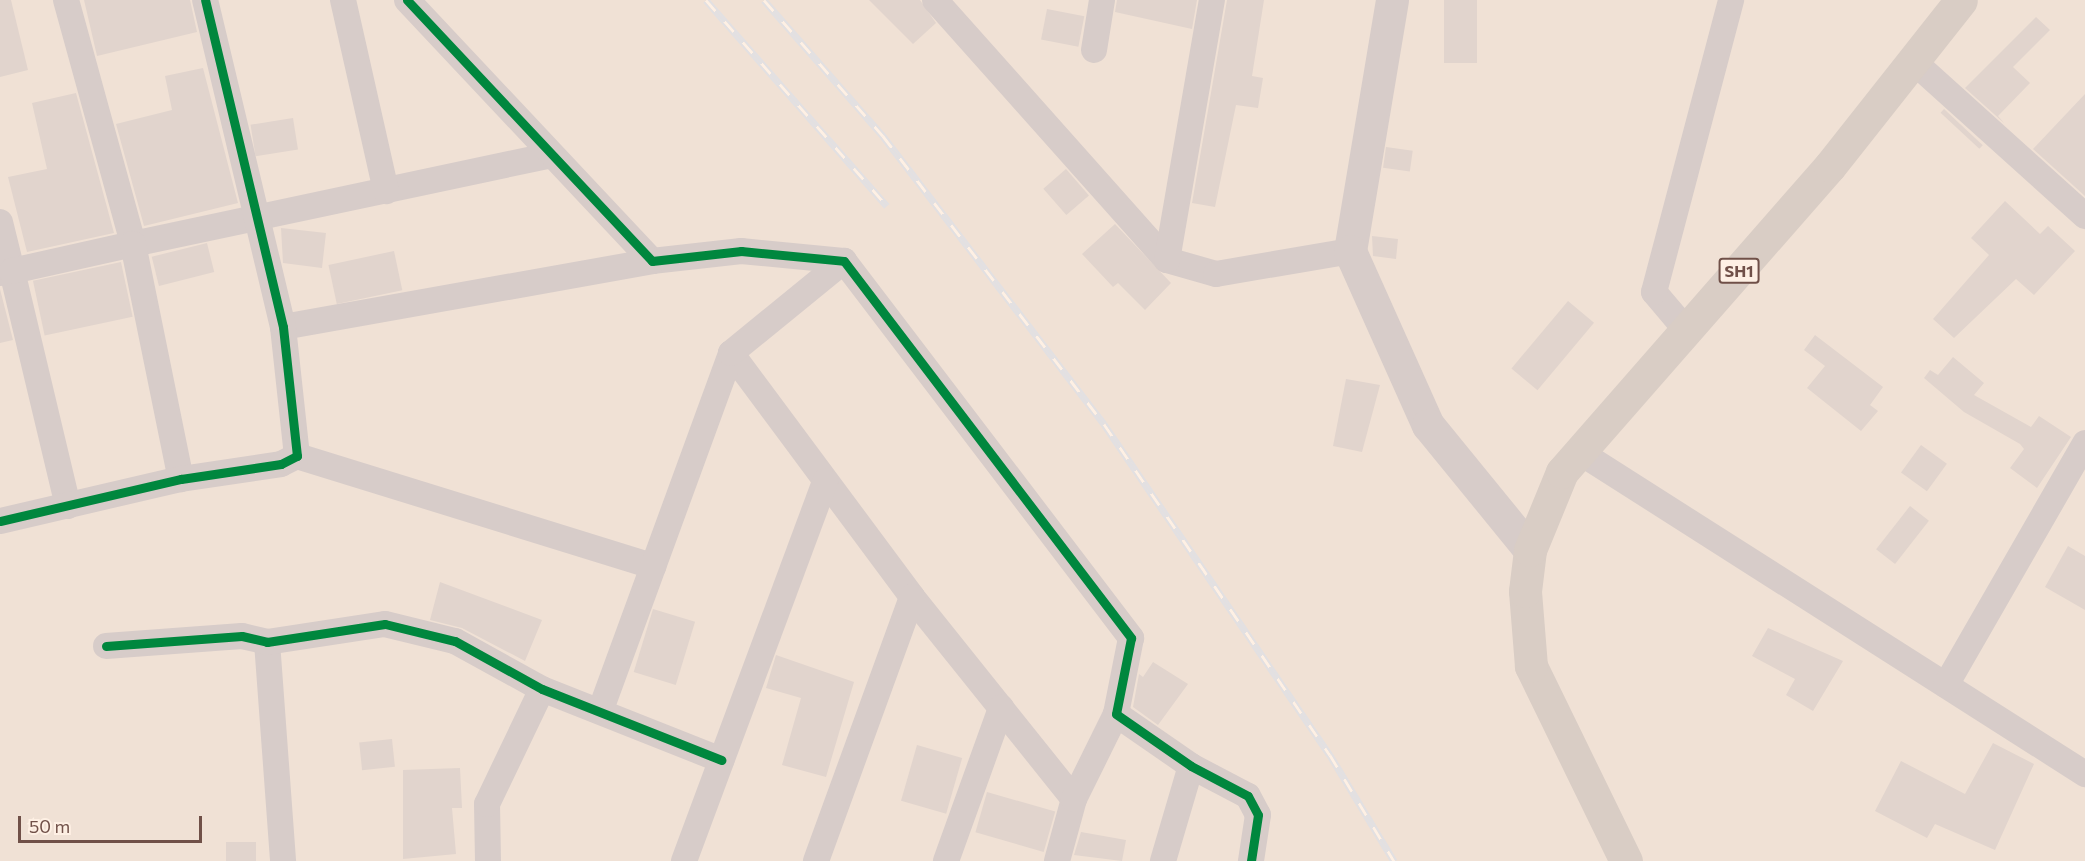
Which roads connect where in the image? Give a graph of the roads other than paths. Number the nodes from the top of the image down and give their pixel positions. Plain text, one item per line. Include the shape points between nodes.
1 (66, 0) edge
2 (205, 0) edge
3 (343, 0) edge
4 (407, 0) edge
5 (935, 0) edge
6 (1102, 0) edge
7 (1212, 0) edge
8 (1392, 0) edge
9 (1731, 0) edge
10 (1962, 0) edge
11 (1094, 50) dead end
12 (1913, 61) junction
13 (550, 155) junction
14 (386, 191) junction
15 (259, 213) junction
16 (2085, 216) edge
17 (0, 222) edge
18 (133, 244) junction
19 (1350, 251) junction
20 (1167, 260) junction
21 (652, 261) junction
22 (844, 261) junction
23 (6, 272) edge
24 (283, 327) junction
25 (1687, 331) junction
26 (731, 353) junction
27 (2085, 443) edge
28 (1581, 453) junction
29 (297, 456) junction
30 (181, 479) junction
31 (825, 480) junction
32 (68, 506) junction
33 (0, 521) edge
34 (1530, 550) junction
35 (653, 566) junction
36 (912, 597) junction
37 (267, 642) junction
38 (106, 646) dead end
39 (1946, 685) junction
40 (542, 689) junction
41 (1001, 708) junction
42 (602, 709) junction
43 (1116, 714) junction
44 (721, 760) junction
45 (1191, 766) junction
46 (2085, 774) edge
47 (1074, 799) junction
48 (283, 861) edge
49 (488, 861) edge
50 (684, 861) edge
51 (816, 861) edge
52 (946, 861) edge
53 (1057, 861) edge
54 (1163, 861) edge
55 (1251, 861) edge
56 (1626, 861) edge

1 - 18 street
2 - 15 street
3 - 14 street
4 - 13 street
5 - 20 street
6 - 11 street
7 - 20 street
8 - 19 street
9 - 25 street via 1654,292
10 - 12 main road, SH1
12 - 16 street
12 - 25 main road, SH1
13 - 14 street
13 - 21 street
14 - 15 street
15 - 18 street
15 - 24 street
17 - 23 street
18 - 23 street
18 - 30 street
19 - 20 street via 1216,274
19 - 34 street via 1428,425
21 - 22 street via 741,251
21 - 24 street
22 - 26 street
22 - 43 street via 1131,638
23 - 32 street
24 - 29 street
25 - 28 main road, SH1
26 - 31 street
26 - 35 street
27 - 39 street
28 - 34 main road, SH1 via 1562,472
28 - 39 street
29 - 30 street via 281,464
29 - 35 street
30 - 32 street
31 - 36 street
31 - 44 street
32 - 33 street
34 - 56 main road, SH1 via 1525,591 1531,666
35 - 42 street
36 - 41 street
36 - 51 street
37 - 38 street via 242,636
37 - 40 street via 385,624 455,641
37 - 48 street
39 - 46 street
40 - 42 street
40 - 49 street via 487,804
41 - 47 street
41 - 52 street
42 - 44 street
43 - 45 street
43 - 47 street
44 - 50 street
45 - 54 street
45 - 55 street via 1248,796 1258,815
47 - 53 street

